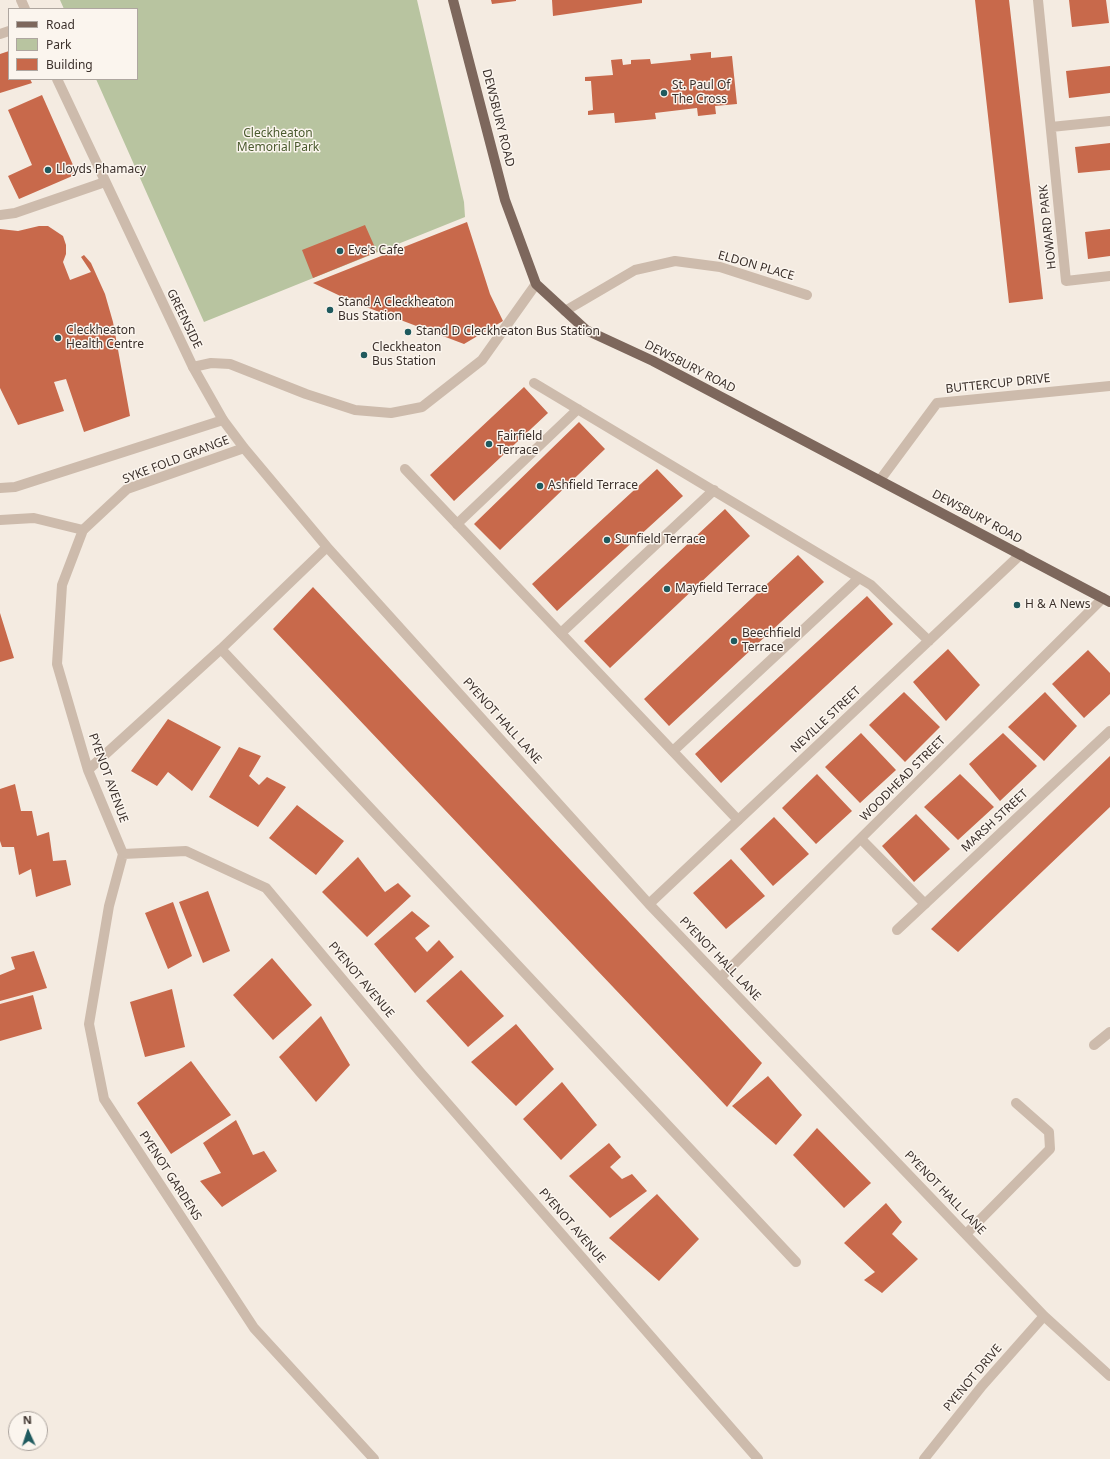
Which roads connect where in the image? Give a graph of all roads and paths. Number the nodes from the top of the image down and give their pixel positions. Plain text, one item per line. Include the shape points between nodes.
1 (453, 0) edge
2 (1038, 0) edge
3 (57, 80) edge
4 (1110, 120) edge
5 (1051, 127) junction
6 (105, 182) junction
7 (0, 215) edge
8 (1110, 276) edge
9 (536, 284) junction
10 (807, 294) dead end
11 (565, 311) junction
12 (193, 367) junction
13 (534, 383) dead end
14 (1110, 386) edge
15 (578, 409) junction
16 (223, 420) junction
17 (244, 448) junction
18 (405, 469) dead end
19 (880, 480) junction
20 (0, 488) edge
21 (714, 490) junction
22 (0, 520) edge
23 (457, 524) junction
24 (83, 530) junction
25 (327, 547) junction
26 (1021, 554) junction
27 (859, 578) junction
28 (1107, 600) edge
29 (561, 633) junction
30 (929, 641) junction
31 (220, 649) junction
32 (1110, 731) edge
33 (673, 751) junction
34 (88, 770) junction
35 (738, 820) junction
36 (861, 839) junction
37 (123, 854) junction
38 (649, 904) junction
39 (925, 904) junction
40 (897, 930) dead end
41 (720, 978) junction
42 (1110, 1032) edge
43 (1094, 1044) dead end
44 (1016, 1102) dead end
45 (966, 1234) junction
46 (796, 1262) dead end
47 (1044, 1316) junction
48 (1110, 1376) edge
49 (374, 1459) edge
50 (758, 1459) edge
51 (924, 1459) edge

1 - 9 main road, DEWSBURY ROAD via 505,200
2 - 5 street, HOWARD PARK
3 - 6 street, GREENSIDE
4 - 5 street
5 - 8 street, HOWARD PARK via 1066,281
6 - 7 street via 15,213
6 - 12 street, GREENSIDE
9 - 11 main road, DEWSBURY ROAD
9 - 12 street via 482,360 422,407 391,413 355,410 230,364
10 - 11 street, ELDON PLACE via 720,267 675,261 636,270 569,306
11 - 19 main road, DEWSBURY ROAD via 586,330 653,361
12 - 16 street, GREENSIDE
13 - 15 street
14 - 19 street, BUTTERCUP DRIVE via 937,403
15 - 21 street
15 - 23 street
16 - 17 street, GREENSIDE
16 - 20 street via 15,487
17 - 24 street, SYKE FOLD GRANGE via 127,490
17 - 25 street, GREENSIDE
18 - 23 street
19 - 26 main road, DEWSBURY ROAD
21 - 27 street
21 - 29 street
22 - 24 street via 34,518
23 - 29 street
24 - 34 street, PYENOT AVENUE via 62,585 58,664
25 - 31 street
25 - 38 street, PYENOT HALL LANE
26 - 28 main road, DEWSBURY ROAD
26 - 30 street, NEVILLE STREET
27 - 30 street via 871,584
27 - 33 street
28 - 36 street, WOODHEAD STREET
29 - 33 street
30 - 35 street, NEVILLE STREET
31 - 34 street
31 - 46 street
32 - 39 street, MARSH STREET
33 - 35 street
34 - 37 street, PYENOT AVENUE
35 - 38 street, NEVILLE STREET
36 - 39 street
36 - 41 street, WOODHEAD STREET
37 - 49 street, PYENOT GARDENS via 109,906 89,1024 104,1099 254,1328
37 - 50 street, PYENOT AVENUE via 186,851 266,888 420,1072
38 - 41 street, PYENOT HALL LANE
39 - 40 street, MARSH STREET
41 - 45 street, PYENOT HALL LANE
42 - 43 street
44 - 45 street via 1049,1132 1050,1149
45 - 47 street, PYENOT HALL LANE
47 - 48 street, PYENOT HALL LANE
47 - 51 street, PYENOT DRIVE via 982,1386

